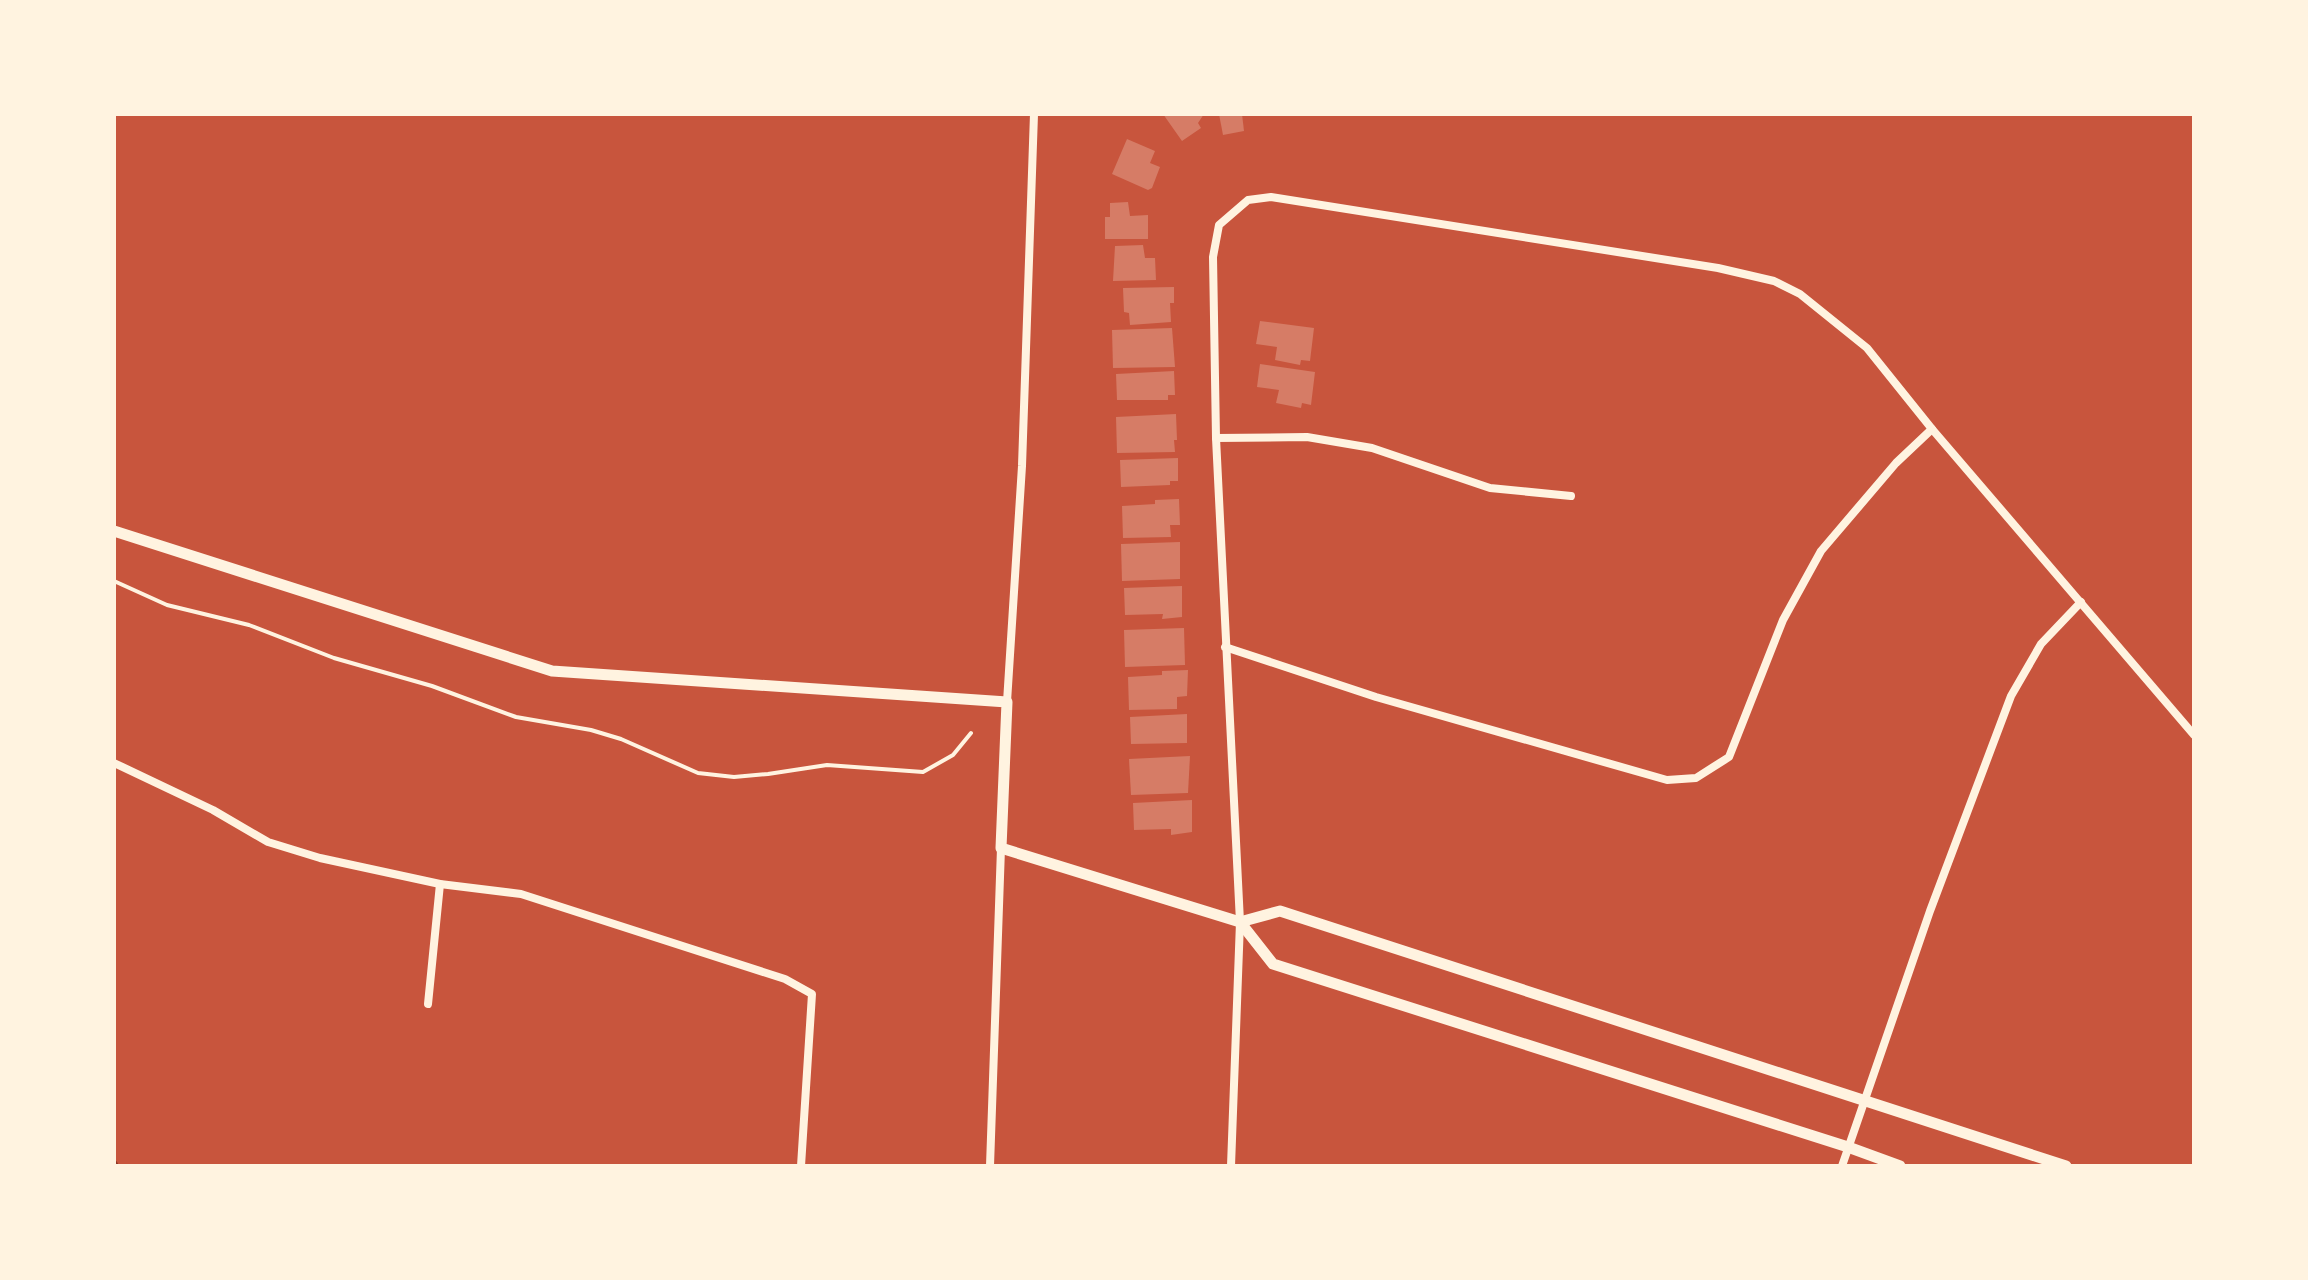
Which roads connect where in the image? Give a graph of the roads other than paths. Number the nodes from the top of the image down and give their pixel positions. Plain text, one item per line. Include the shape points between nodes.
1 (1034, 114) edge
2 (1932, 429) junction
3 (1216, 438) junction
4 (1571, 496) dead end
5 (114, 531) edge
6 (2081, 602) junction
7 (1225, 647) junction
8 (1007, 702) junction
9 (2194, 735) edge
10 (114, 763) edge
11 (1001, 848) junction
12 (440, 884) junction
13 (1240, 922) junction
14 (428, 1004) dead end
15 (1863, 1100) junction
16 (1848, 1147) junction
17 (801, 1166) edge
18 (990, 1166) edge
19 (1231, 1166) edge
20 (1842, 1166) edge
21 (1900, 1166) edge
22 (2066, 1166) edge

1 - 8 street via 1022,466
2 - 3 street via 1867,348 1800,294 1774,281 1271,197 1248,200 1219,225 1213,257
2 - 6 street
2 - 7 street via 1821,551 1783,620 1729,757 1696,778 1667,780 1376,697
3 - 4 street via 1307,437 1372,448 1490,488
3 - 7 street
5 - 8 street via 552,671
6 - 9 street
6 - 15 street via 2041,644 2011,696
7 - 13 street
8 - 11 street
10 - 12 street via 268,842
11 - 13 street
11 - 18 street
12 - 14 street
12 - 17 street via 521,894 785,979 812,994
13 - 15 street via 1280,911
13 - 16 street via 1273,964
13 - 19 street
15 - 16 street
15 - 22 street
16 - 20 street
16 - 21 street

